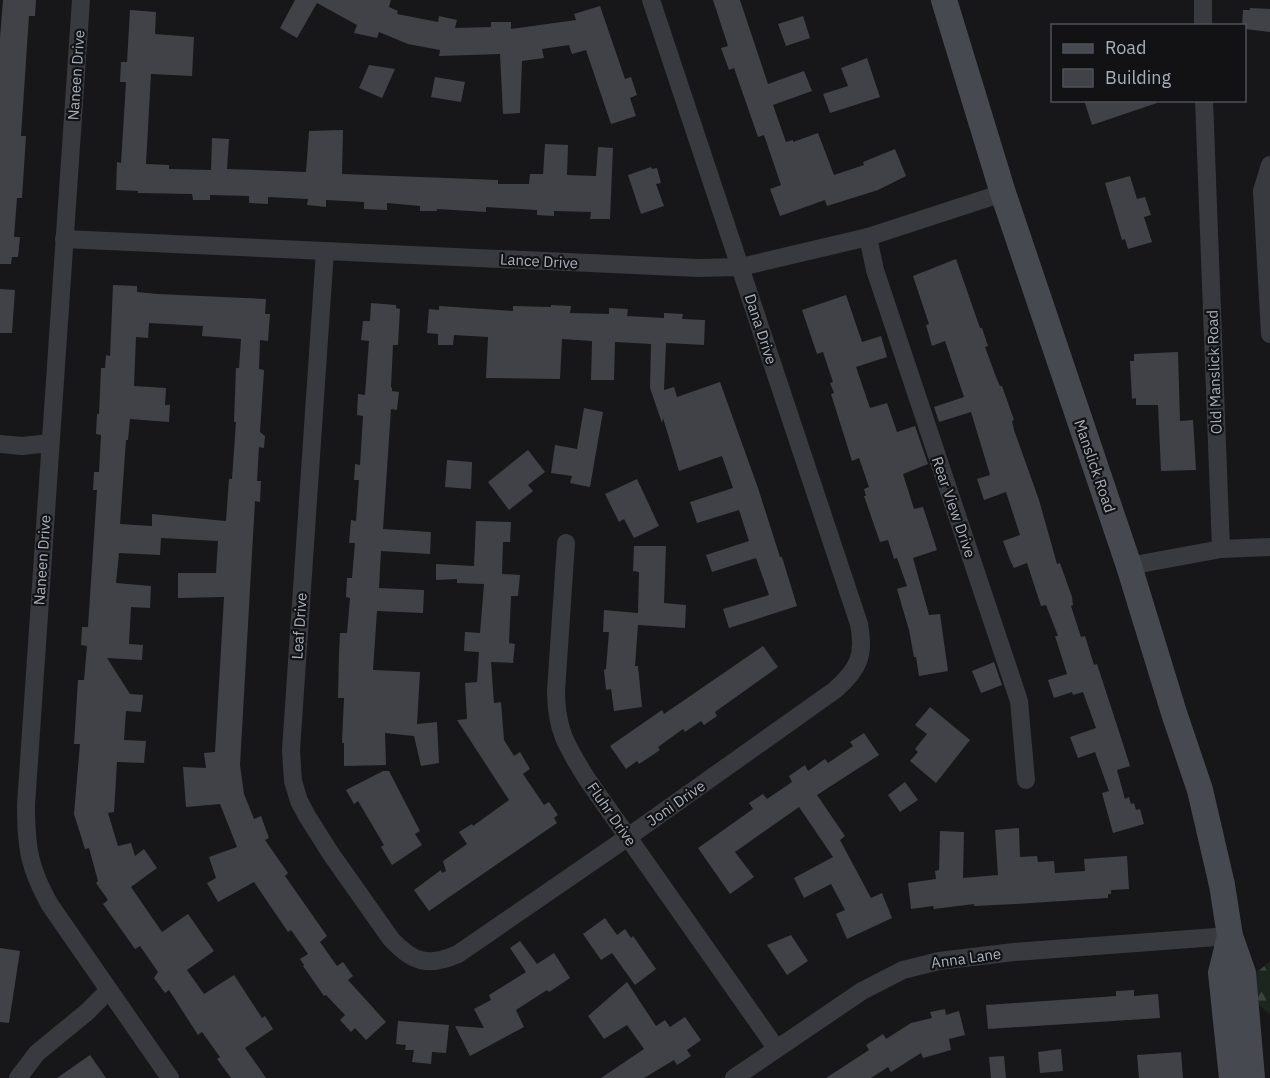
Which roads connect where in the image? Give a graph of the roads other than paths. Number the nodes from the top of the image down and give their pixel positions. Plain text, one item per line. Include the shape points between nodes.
1 (81, 0) edge
2 (651, 0) edge
3 (944, 0) edge
4 (1203, 0) edge
5 (1203, 24) edge
6 (1204, 102) edge
7 (1270, 165) edge
8 (1004, 193) junction
9 (868, 237) junction
10 (64, 239) junction
11 (326, 251) junction
12 (741, 267) junction
13 (1270, 334) edge
14 (50, 443) junction
15 (0, 444) edge
16 (566, 543) dead end
17 (1270, 548) edge
18 (1221, 549) junction
19 (1129, 566) junction
20 (860, 660) joint
21 (1026, 780) dead end
22 (628, 837) junction
23 (1230, 936) junction
24 (418, 960) joint
25 (109, 990) junction
26 (777, 1048) junction
27 (18, 1078) edge
28 (170, 1078) edge
29 (734, 1078) edge
30 (1232, 1078) edge
31 (1252, 1078) edge

1 - 10 street, Naneen Drive
2 - 12 street, Dana Drive
3 - 8 main road, Manslick Road
4 - 5 street
6 - 18 street, Old Manslick Road
7 - 13 street via 1262,191
8 - 9 street, Lance Drive
8 - 19 main road, Manslick Road
9 - 12 street, Lance Drive
9 - 21 street, Rear View Drive via 874,270 1019,701
10 - 11 street, Lance Drive
10 - 14 street, Naneen Drive
11 - 12 street, Lance Drive
11 - 24 street, Leaf Drive via 292,781 303,809 331,854 391,939
12 - 20 street, Dana Drive via 859,624
14 - 15 street
14 - 25 street, Naneen Drive via 26,833 36,881
16 - 22 street, Fluhr Drive via 556,691 560,729 587,779
17 - 18 street
18 - 19 street
19 - 23 main road, Manslick Road via 1200,790
20 - 22 street, Joni Drive via 835,690
22 - 24 street, Joni Drive via 458,954 433,962
22 - 26 street, Fluhr Drive
23 - 26 street, Anna Lane via 1014,951 939,961 888,976
23 - 30 main road, Manslick Road via 1221,973
23 - 31 main road, Manslick Road via 1242,973
25 - 27 street via 37,1053
25 - 28 street, Naneen Drive
26 - 29 street, Anna Lane

